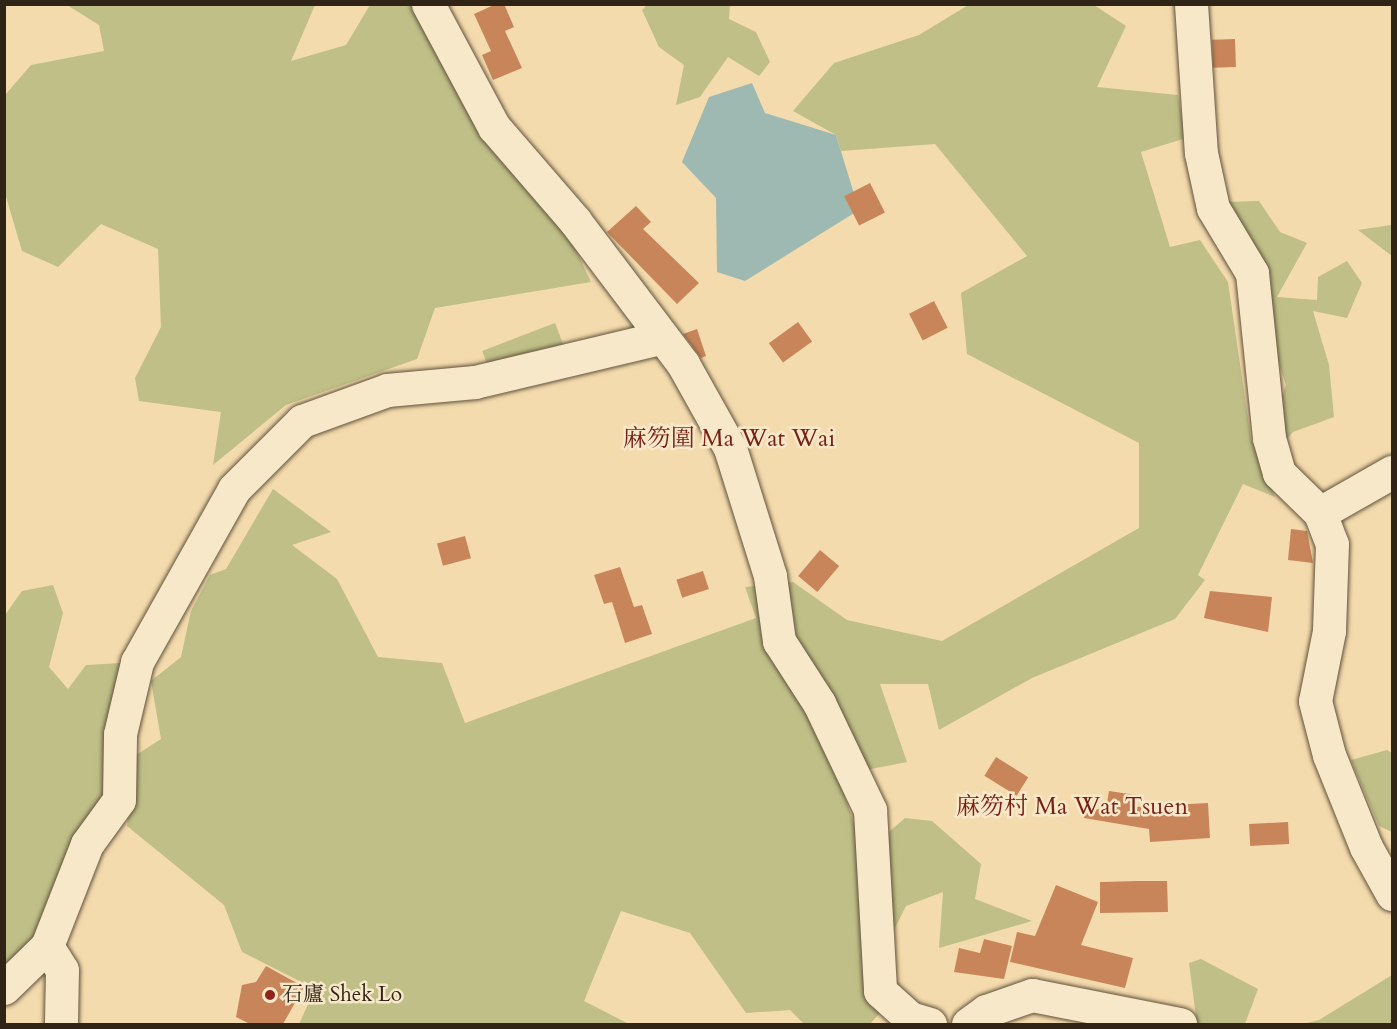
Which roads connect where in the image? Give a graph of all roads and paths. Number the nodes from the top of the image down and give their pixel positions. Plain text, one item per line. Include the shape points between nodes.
1 (428, 4) edge
2 (1191, 4) edge
3 (659, 338) junction
4 (1392, 472) edge
5 (1320, 513) junction
6 (1392, 894) edge
7 (47, 946) junction
8 (4, 988) edge
9 (61, 1024) edge
10 (930, 1024) edge
11 (968, 1024) edge
12 (1180, 1024) edge

1 - 3 street via 494,127 575,221
2 - 5 street via 1201,153 1213,208 1252,273 1269,438 1279,473
3 - 7 street via 475,382 387,390 302,421 234,489 137,662 120,734 119,800 87,844
3 - 10 street via 683,364 733,456 770,576 779,641 819,703 870,810 880,991 910,1018
4 - 5 street
5 - 6 street via 1332,544 1331,582 1329,631 1315,701 1329,755 1366,847
7 - 8 street
7 - 9 street via 62,970
11 - 12 street via 986,1011 1032,995

